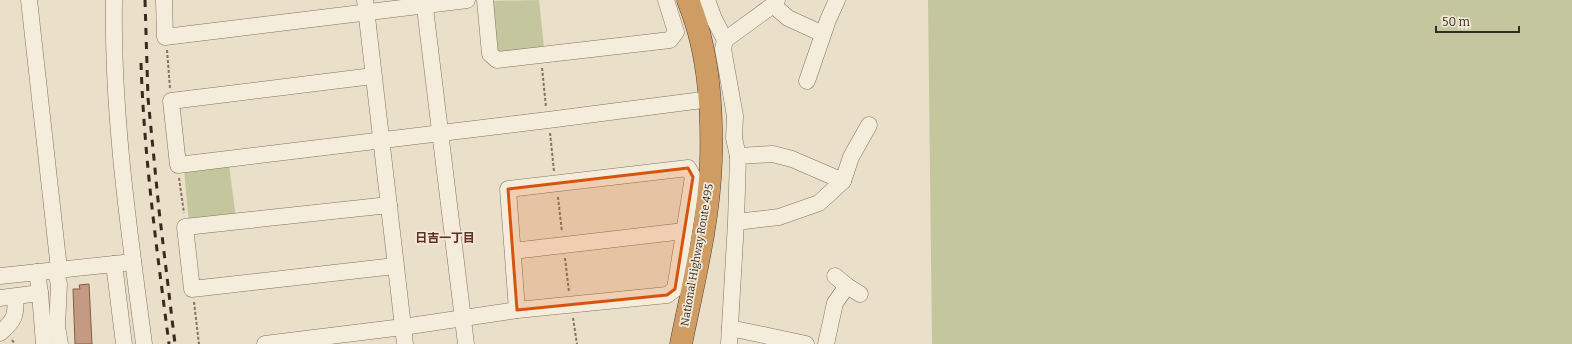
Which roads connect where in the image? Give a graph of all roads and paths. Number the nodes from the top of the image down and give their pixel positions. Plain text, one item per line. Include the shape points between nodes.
1 (29, 0) edge
2 (114, 0) edge
3 (164, 0) edge
4 (467, 0) edge
5 (485, 0) edge
6 (666, 0) edge
7 (688, 0) edge
8 (707, 0) edge
9 (837, 0) edge
10 (424, 2) edge
11 (775, 3) edge
12 (366, 6) edge
13 (823, 34) junction
14 (166, 37) junction
15 (725, 40) junction
16 (541, 55) junction
17 (373, 76) junction
18 (807, 81) dead end
19 (171, 101) junction
20 (710, 109) junction
21 (734, 116) junction
22 (548, 120) junction
23 (869, 125) dead end
24 (440, 132) junction
25 (381, 140) junction
26 (738, 156) junction
27 (178, 165) junction
28 (843, 181) junction
29 (556, 184) junction
30 (389, 205) junction
31 (736, 222) junction
32 (185, 227) junction
33 (684, 231) junction
34 (564, 245) junction
35 (513, 252) junction
36 (133, 262) junction
37 (114, 264) junction
38 (395, 266) junction
39 (58, 270) junction
40 (37, 272) junction
41 (0, 276) edge
42 (847, 285) dead end
43 (192, 289) junction
44 (40, 293) junction
45 (8, 297) edge
46 (570, 305) junction
47 (517, 310) junction
48 (462, 319) junction
49 (403, 327) junction
50 (0, 333) edge
51 (729, 336) edge
52 (44, 344) edge
53 (60, 344) edge
54 (124, 344) edge
55 (144, 344) edge
56 (199, 344) edge
57 (265, 344) edge
58 (405, 344) edge
59 (466, 344) edge
60 (577, 344) edge
61 (681, 344) edge
62 (806, 344) edge
63 (826, 344) edge

1 - 39 street
2 - 36 street via 120,151
3 - 14 street
4 - 10 street
5 - 16 street via 490,54 497,60
6 - 16 street via 676,32 670,40
7 - 20 highway, National Highway Route 495 via 701,41
8 - 15 street
9 - 13 street
10 - 12 street
10 - 24 street
11 - 13 street via 788,18
11 - 15 street
12 - 14 street
12 - 17 street
13 - 18 street
14 - 19 path
15 - 21 street via 723,49
16 - 22 path
17 - 19 street
17 - 25 street
19 - 27 street
20 - 21 street
20 - 22 street
20 - 61 highway, National Highway Route 495 via 711,162 706,212
21 - 26 street via 734,138
22 - 24 street
22 - 29 path
23 - 28 street via 851,157
24 - 25 street
24 - 48 street
25 - 27 street
25 - 30 street
26 - 28 street via 773,154 792,159
26 - 31 street
27 - 32 path
28 - 31 street via 819,203 779,217
29 - 33 street via 688,168 693,177
29 - 34 path
29 - 35 street via 508,189
30 - 32 street
30 - 38 street
31 - 51 street
32 - 43 street
33 - 34 street
33 - 46 street via 674,289 667,295
34 - 35 street
34 - 46 path
35 - 47 street
36 - 37 street
36 - 55 street
37 - 39 street
37 - 54 street
38 - 43 street
38 - 49 street
39 - 40 street
39 - 53 street via 57,327
40 - 41 street
40 - 44 street
42 - 63 street via 835,302
43 - 56 path
44 - 45 street
44 - 52 street
45 - 50 street via 16,308 15,317
46 - 47 street
46 - 60 path
47 - 48 street
48 - 49 street
48 - 59 street
49 - 57 street
49 - 58 street
51 - 62 street

